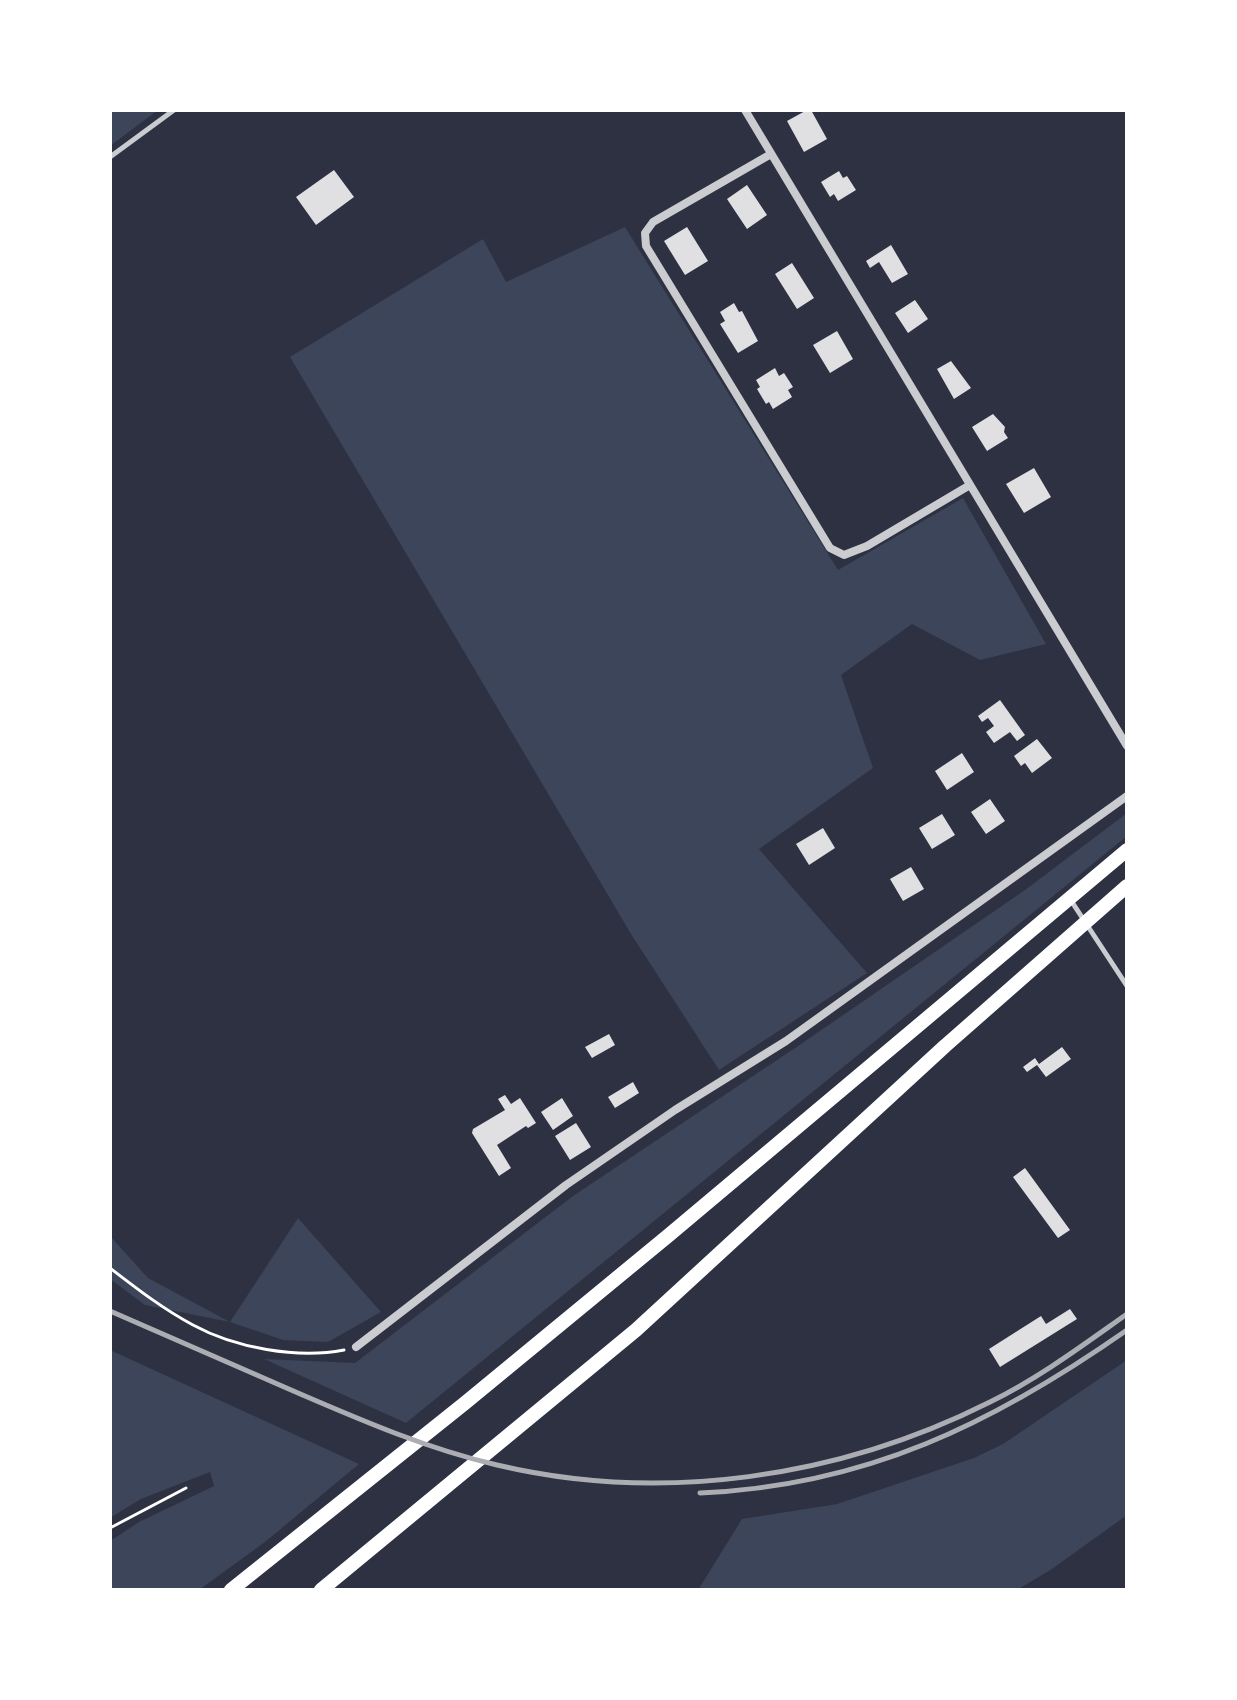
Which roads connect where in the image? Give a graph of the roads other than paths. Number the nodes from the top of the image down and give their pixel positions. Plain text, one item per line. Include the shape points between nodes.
1 (174, 110) edge
2 (745, 110) edge
3 (771, 154) junction
4 (110, 157) edge
5 (970, 485) junction
6 (1127, 746) edge
7 (1127, 796) edge
8 (1127, 850) edge
9 (1127, 886) edge
10 (1069, 898) junction
11 (1085, 922) junction
12 (1127, 986) edge
13 (356, 1347) road end
14 (231, 1590) edge
15 (321, 1590) edge

1 - 4 lane
2 - 3 street
3 - 5 street
3 - 5 street via 653,222 645,233 646,246 830,548 844,555 867,546
5 - 6 street
7 - 13 street via 786,1041 566,1185
8 - 10 main road
9 - 11 main road
10 - 11 lane
10 - 14 main road via 465,1403
11 - 12 lane
11 - 15 main road via 636,1330

